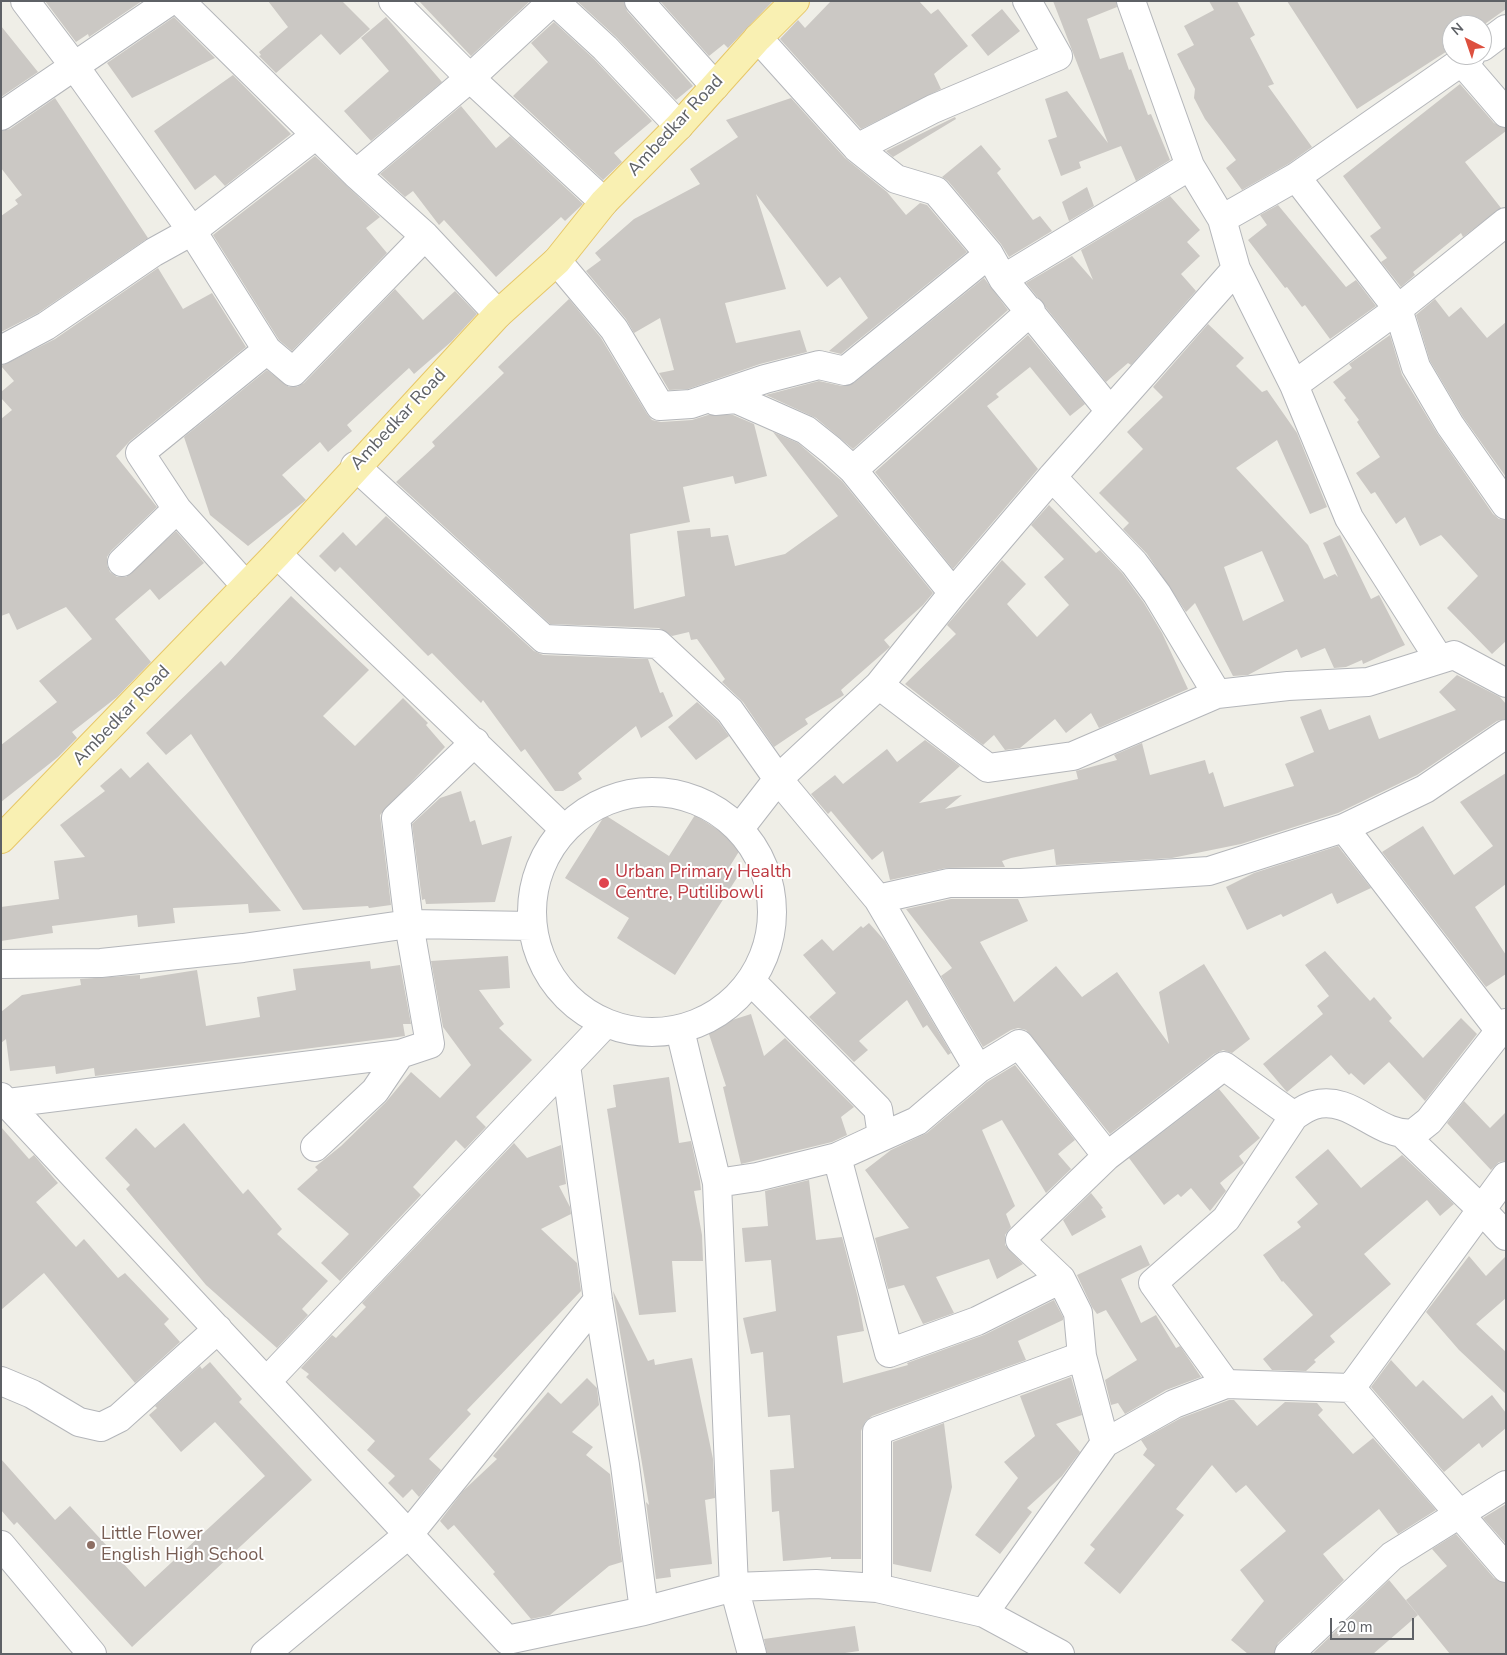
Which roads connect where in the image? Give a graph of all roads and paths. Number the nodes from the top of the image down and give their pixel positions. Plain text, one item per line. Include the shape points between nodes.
1 (25, 1) edge
2 (170, 1) edge
3 (180, 1) edge
4 (393, 1) edge
5 (554, 1) edge
6 (639, 1) edge
7 (795, 1) edge
8 (1027, 1) edge
9 (1131, 1) edge
10 (1506, 29) edge
11 (758, 38) junction
12 (1492, 40) edge
13 (1458, 65) edge
14 (1478, 65) edge
15 (75, 67) junction
16 (470, 78) junction
17 (715, 86) junction
18 (1506, 113) edge
19 (1, 116) edge
20 (680, 126) junction
21 (316, 135) junction
22 (857, 148) junction
23 (1190, 166) junction
24 (356, 174) junction
25 (1296, 177) junction
26 (604, 202) junction
27 (1222, 219) junction
28 (1506, 222) edge
29 (192, 231) junction
30 (425, 236) junction
31 (989, 254) junction
32 (556, 261) junction
33 (1236, 269) junction
34 (1003, 279) junction
35 (1398, 310) junction
36 (1031, 311) junction
37 (498, 314) junction
38 (1, 350) edge
39 (267, 350) junction
40 (1294, 385) junction
41 (691, 404) junction
42 (1110, 411) junction
43 (355, 466) junction
44 (853, 470) junction
45 (1052, 477) junction
46 (1506, 505) edge
47 (177, 509) junction
48 (277, 554) junction
49 (122, 562) dead end
50 (246, 586) junction
51 (953, 593) junction
52 (1440, 659) junction
53 (1506, 683) edge
54 (879, 685) junction
55 (1217, 694) junction
56 (1506, 734) edge
57 (475, 742) junction
58 (778, 780) junction
59 (740, 828) junction
60 (1344, 828) junction
61 (564, 829) junction
62 (1, 839) edge
63 (878, 899) junction
64 (409, 924) junction
65 (532, 926) junction
66 (1, 964) edge
67 (751, 981) junction
68 (605, 1024) junction
69 (1503, 1027) edge
70 (680, 1030) junction
71 (400, 1054) junction
72 (566, 1066) junction
73 (978, 1070) junction
74 (5, 1100) edge
75 (1294, 1116) junction
76 (1402, 1133) junction
77 (315, 1147) dead end
78 (1107, 1156) junction
79 (837, 1157) junction
80 (1506, 1176) edge
81 (717, 1183) junction
82 (1480, 1208) junction
83 (1506, 1236) edge
84 (1061, 1279) junction
85 (598, 1300) junction
86 (218, 1329) junction
87 (1082, 1356) junction
88 (1, 1381) edge
89 (267, 1381) junction
90 (1226, 1384) junction
91 (1351, 1388) junction
92 (1105, 1443) junction
93 (1506, 1485) edge
94 (1460, 1515) junction
95 (409, 1534) junction
96 (1, 1545) edge
97 (1506, 1568) edge
98 (734, 1587) junction
99 (877, 1588) junction
100 (644, 1611) junction
101 (984, 1612) junction
102 (500, 1647) edge
103 (92, 1654) edge
104 (265, 1654) edge
105 (752, 1654) edge
106 (1060, 1654) edge
107 (1289, 1654) edge

1 - 15 street
2 - 15 street
3 - 21 street
4 - 16 street
5 - 16 street
5 - 20 street via 605,48
6 - 17 street
7 - 11 main road, Ambedkar Road
8 - 22 street via 1058,56 934,109
9 - 23 street
10 - 12 street
11 - 17 main road, Ambedkar Road
11 - 22 street
13 - 25 street
14 - 18 street
15 - 19 street
15 - 29 street
16 - 24 street
16 - 26 street
17 - 20 main road, Ambedkar Road
20 - 26 main road, Ambedkar Road
21 - 24 street
21 - 29 street
22 - 31 street via 896,179 936,191
23 - 27 street
23 - 34 street
24 - 30 street
25 - 27 street
25 - 35 street
26 - 32 main road, Ambedkar Road
27 - 33 street
28 - 35 street
29 - 38 street via 154,252 46,326
29 - 39 street
30 - 37 street
30 - 39 street via 293,372
31 - 34 street
31 - 41 street via 845,371 819,365
32 - 37 main road, Ambedkar Road
32 - 41 street via 614,329 660,406
33 - 40 street
33 - 42 street
34 - 36 street
35 - 40 street
35 - 46 street via 1416,368 1450,425
36 - 42 street
36 - 44 street
37 - 43 main road, Ambedkar Road
39 - 47 street via 140,453
40 - 52 street via 1350,518
41 - 44 street via 736,399 806,430
42 - 45 street
43 - 48 main road, Ambedkar Road
43 - 58 street via 544,639 658,644 730,711
44 - 51 street
45 - 51 street
45 - 55 street via 1134,563 1157,594
47 - 49 street
47 - 50 street
48 - 50 main road, Ambedkar Road
48 - 57 street
50 - 62 main road, Ambedkar Road
51 - 54 street
52 - 53 street via 1454,655
52 - 55 street via 1368,682
54 - 55 street via 988,768 1073,756
54 - 58 street
56 - 60 street via 1425,789
57 - 61 street
57 - 64 street via 396,818
58 - 59 street
58 - 63 street
59 - 61 street via 709,805 672,793 633,793 595,806
59 - 67 street via 762,858 772,894 772,931
60 - 63 street via 1209,872 1021,883 949,883
60 - 69 street
61 - 65 street via 544,859 533,891
63 - 73 street
64 - 65 street
64 - 66 street via 242,948 101,963
64 - 71 street via 430,1044
65 - 68 street via 540,957 555,985 578,1008
67 - 70 street via 727,1007
67 - 79 street via 878,1109 882,1136
68 - 70 street via 642,1033
68 - 72 street
69 - 76 street via 1429,1121 1414,1133
70 - 81 street
71 - 74 street
71 - 77 street via 375,1091
72 - 85 street
72 - 89 street
73 - 78 street via 1019,1044
73 - 79 street via 917,1121
74 - 86 street
75 - 76 street via 1312,1105 1336,1103
75 - 78 street via 1224,1066
75 - 90 street via 1226,1219 1152,1283
76 - 82 street
78 - 84 street via 1020,1240
79 - 81 street via 757,1177
79 - 84 street via 889,1353 977,1321
80 - 82 street
81 - 98 street
82 - 83 street
82 - 91 street
84 - 87 street via 1078,1313
85 - 95 street
85 - 100 street via 625,1465
86 - 88 street via 119,1418 101,1427 79,1422 32,1394
86 - 89 street
87 - 92 street
87 - 99 street via 877,1430
89 - 95 street
90 - 91 street
90 - 92 street via 1174,1404
91 - 94 street
92 - 101 street
93 - 94 street
94 - 97 street
94 - 107 street via 1392,1556
95 - 102 street
95 - 104 street
96 - 103 street
98 - 99 street via 816,1584
98 - 100 street
98 - 105 street
99 - 101 street
100 - 102 street
101 - 106 street

